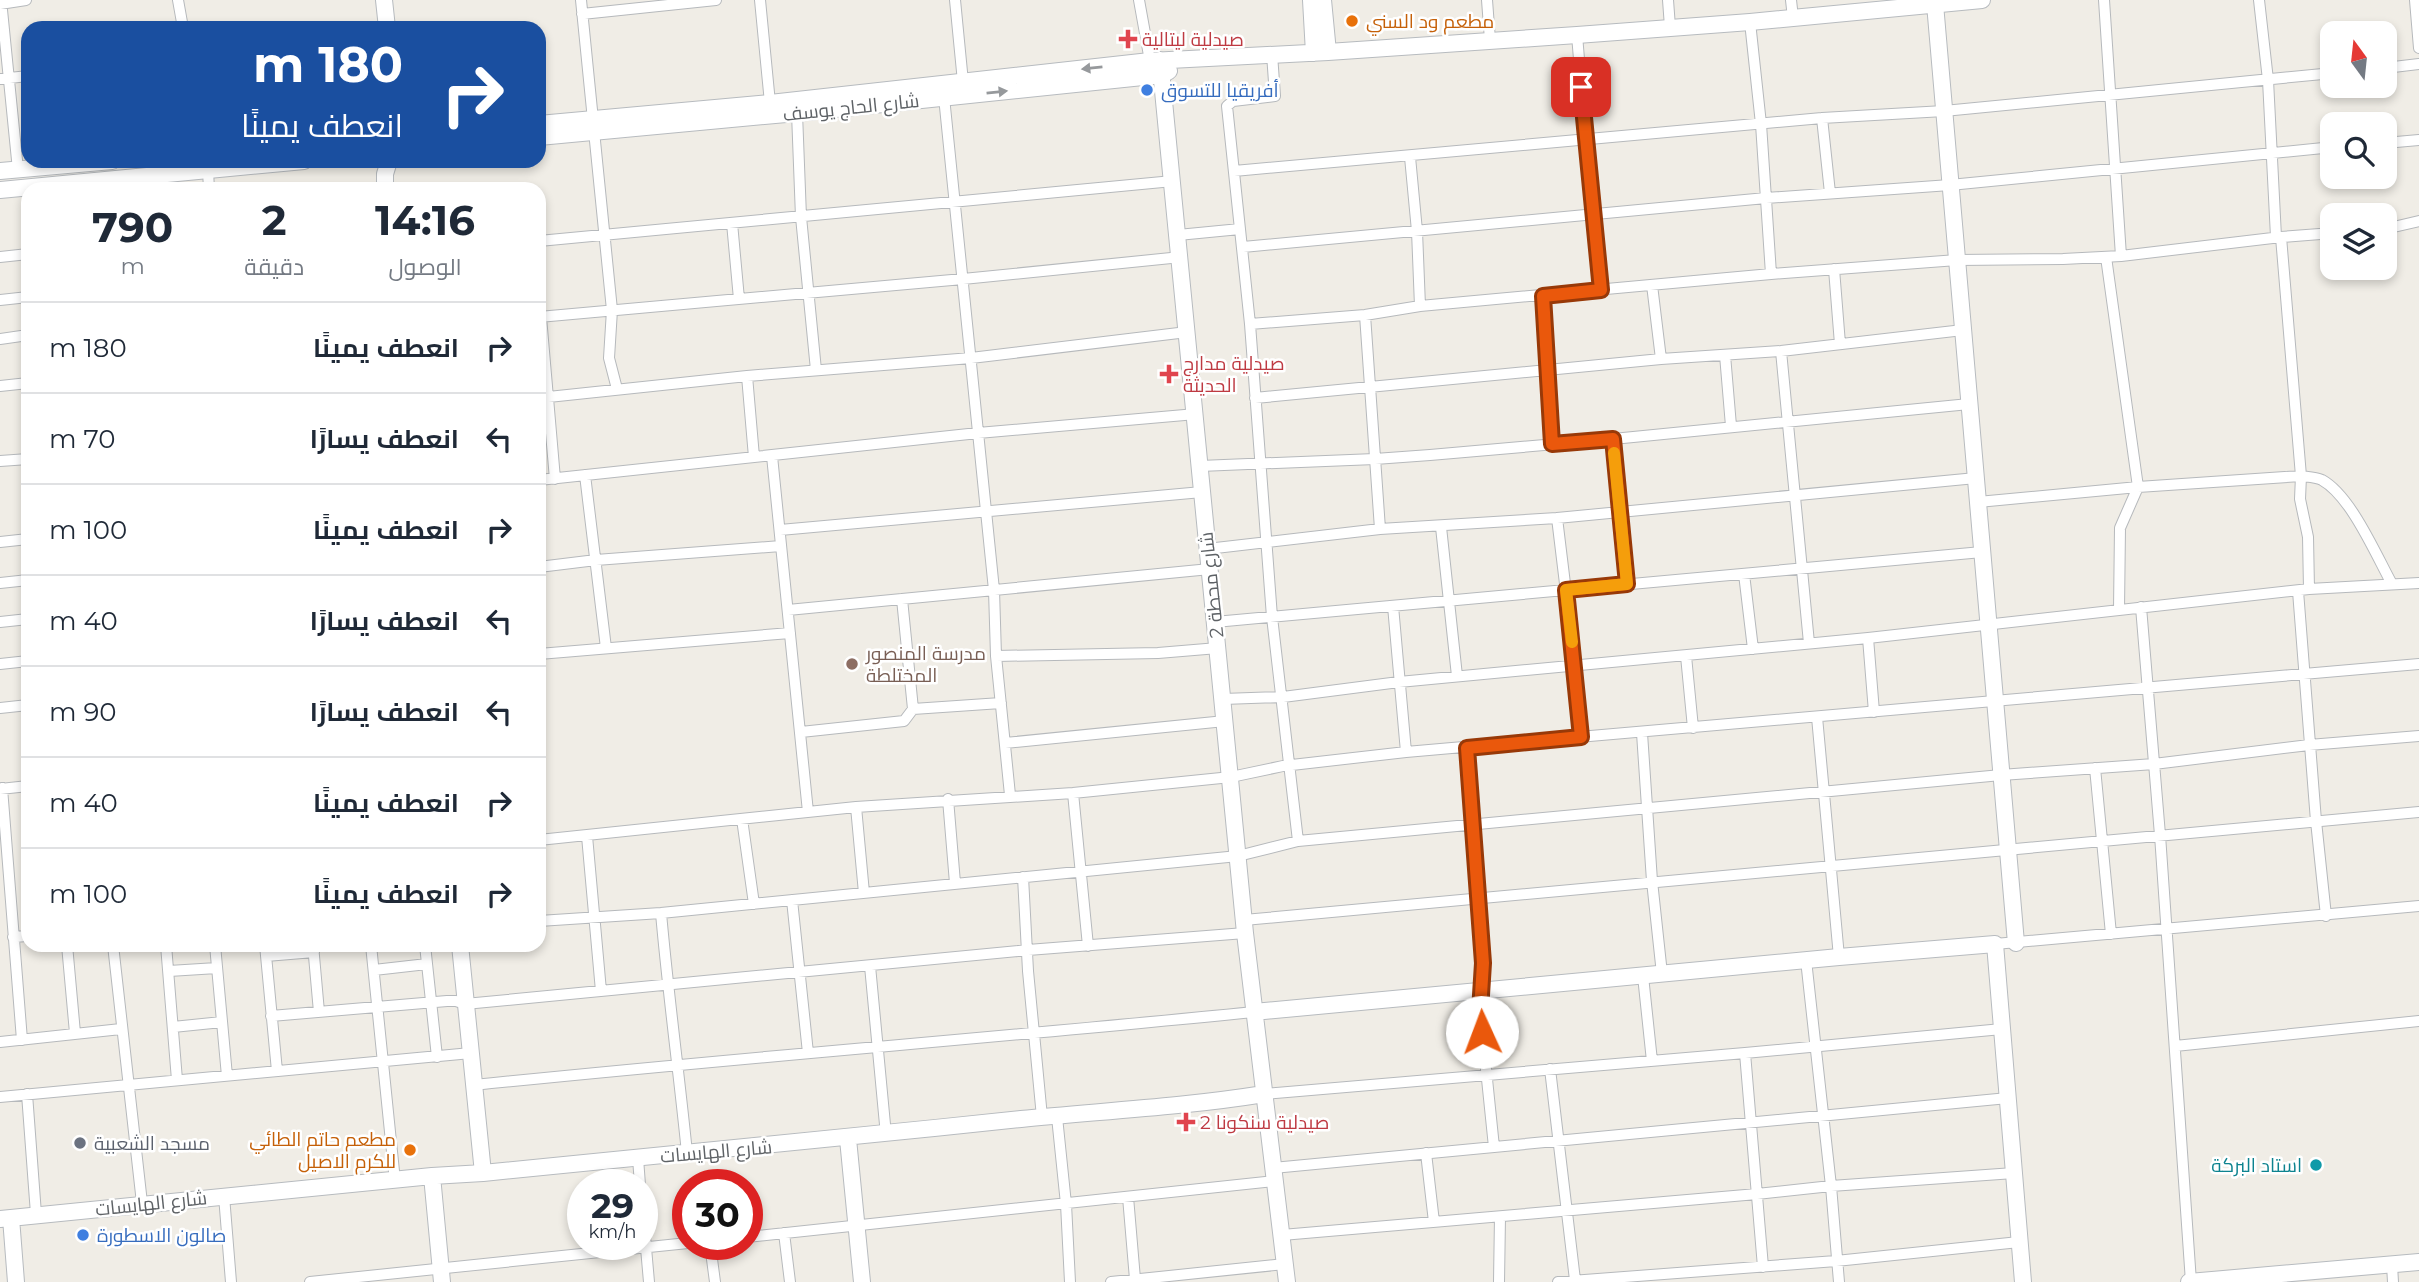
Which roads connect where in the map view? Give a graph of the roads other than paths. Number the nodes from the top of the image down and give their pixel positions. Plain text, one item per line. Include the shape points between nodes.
1 (26, 0) edge
2 (178, 0) edge
3 (384, 0) edge
4 (581, 0) edge
5 (716, 0) edge
6 (760, 0) edge
7 (955, 0) edge
8 (1139, 0) edge
9 (1311, 0) edge
10 (1322, 0) edge
11 (1487, 0) edge
12 (1668, 0) edge
13 (1791, 0) edge
14 (1982, 0) edge
15 (2104, 0) edge
16 (2259, 0) edge
17 (2414, 0) edge
18 (0, 2) edge
19 (1913, 3) edge
20 (1935, 4) junction
21 (582, 14) junction
22 (1793, 18) junction
23 (182, 21) edge
24 (386, 21) edge
25 (1750, 22) junction
26 (1670, 27) junction
27 (1577, 35) junction
28 (1490, 40) junction
29 (2419, 48) edge
30 (1321, 52) junction
31 (1272, 54) junction
32 (2419, 64) edge
33 (1157, 65) junction
34 (2398, 66) edge
35 (2320, 74) edge
36 (5, 78) edge
37 (2269, 80) junction
38 (963, 82) junction
39 (2109, 95) junction
40 (944, 97) junction
41 (770, 103) junction
42 (1944, 111) junction
43 (797, 113) junction
44 (1822, 118) junction
45 (546, 124) edge
46 (1761, 124) junction
47 (593, 126) junction
48 (546, 135) edge
49 (1585, 139) junction
50 (2419, 140) edge
51 (2397, 141) edge
52 (2320, 148) edge
53 (2272, 152) junction
54 (1410, 157) junction
55 (39, 168) edge
56 (243, 168) edge
57 (2114, 169) junction
58 (18, 170) junction
59 (0, 171) edge
60 (1234, 171) junction
61 (208, 172) junction
62 (1173, 181) junction
63 (106, 182) edge
64 (209, 182) edge
65 (1950, 185) junction
66 (21, 189) edge
67 (0, 190) edge
68 (1830, 193) junction
69 (1766, 198) junction
70 (956, 201) junction
71 (801, 216) junction
72 (1592, 216) junction
73 (2419, 221) edge
74 (732, 223) junction
75 (2397, 226) edge
76 (1240, 229) junction
77 (1417, 230) junction
78 (2320, 234) edge
79 (603, 235) junction
80 (1178, 235) junction
81 (2278, 237) junction
82 (546, 240) edge
83 (1242, 247) junction
84 (21, 255) edge
85 (2121, 256) junction
86 (0, 257) edge
87 (1181, 257) junction
88 (2106, 257) junction
89 (1957, 260) junction
90 (1833, 269) junction
91 (1771, 274) junction
92 (963, 279) junction
93 (1653, 285) junction
94 (1601, 290) junction
95 (808, 293) junction
96 (1543, 296) junction
97 (21, 298) edge
98 (739, 299) junction
99 (0, 300) edge
100 (1420, 306) junction
101 (612, 310) junction
102 (1365, 315) junction
103 (546, 316) edge
104 (1250, 324) junction
105 (1963, 330) junction
106 (1187, 332) junction
107 (21, 336) edge
108 (0, 339) edge
109 (1840, 344) junction
110 (1781, 351) junction
111 (1726, 355) junction
112 (971, 358) junction
113 (1661, 359) junction
114 (816, 370) junction
115 (1546, 371) junction
116 (747, 376) junction
117 (21, 384) edge
118 (0, 386) edge
119 (1371, 386) junction
120 (617, 389) junction
121 (546, 397) edge
122 (1255, 398) junction
123 (1969, 404) junction
124 (546, 412) edge
125 (1196, 414) junction
126 (1786, 421) junction
127 (1731, 426) junction
128 (978, 433) junction
129 (1613, 439) junction
130 (1552, 444) junction
131 (772, 456) junction
132 (754, 457) junction
133 (1375, 459) junction
134 (21, 460) edge
135 (0, 461) edge
136 (1260, 464) junction
137 (1200, 466) junction
138 (585, 475) junction
139 (2301, 476) junction
140 (1976, 478) junction
141 (555, 479) junction
142 (546, 480) edge
143 (2138, 487) junction
144 (1202, 492) junction
145 (1796, 496) junction
146 (1978, 502) junction
147 (986, 511) junction
148 (1620, 512) junction
149 (1557, 518) junction
150 (1441, 527) junction
151 (1380, 529) junction
152 (780, 530) junction
153 (21, 540) edge
154 (0, 542) edge
155 (1267, 543) junction
156 (781, 546) junction
157 (1207, 549) junction
158 (1982, 552) junction
159 (596, 560) junction
160 (546, 566) edge
161 (1803, 568) junction
162 (1210, 569) junction
163 (1744, 574) junction
164 (21, 581) edge
165 (0, 583) edge
166 (2419, 583) edge
167 (1627, 584) junction
168 (2392, 584) junction
169 (994, 590) junction
170 (1566, 590) junction
171 (2303, 590) junction
172 (902, 599) junction
173 (1448, 601) junction
174 (1393, 606) junction
175 (2141, 607) junction
176 (2119, 609) junction
177 (788, 610) junction
178 (1272, 617) junction
179 (21, 620) edge
180 (0, 622) edge
181 (1215, 622) junction
182 (1988, 625) junction
183 (790, 633) junction
184 (1868, 638) junction
185 (1809, 643) junction
186 (606, 648) junction
187 (1218, 648) junction
188 (1753, 649) junction
189 (546, 653) edge
190 (996, 656) junction
191 (1686, 656) junction
192 (21, 662) edge
193 (0, 664) edge
194 (2419, 664) edge
195 (1575, 666) junction
196 (2305, 674) junction
197 (1457, 676) junction
198 (1399, 682) junction
199 (2147, 686) junction
200 (1283, 697) junction
201 (1223, 699) junction
202 (1995, 702) junction
203 (1001, 703) junction
204 (21, 706) edge
205 (0, 708) edge
206 (913, 709) junction
207 (1874, 712) junction
208 (1817, 717) junction
209 (1225, 721) junction
210 (1693, 728) junction
211 (801, 732) junction
212 (1642, 733) junction
213 (2419, 736) edge
214 (1581, 737) junction
215 (1005, 743) junction
216 (2309, 745) junction
217 (1467, 748) junction
218 (1406, 752) junction
219 (2154, 764) junction
220 (1289, 766) junction
221 (2095, 768) junction
222 (2001, 775) junction
223 (1231, 777) junction
224 (21, 787) edge
225 (1, 788) edge
226 (1824, 792) junction
227 (1073, 793) junction
228 (1010, 795) junction
229 (948, 799) junction
230 (856, 807) junction
231 (1647, 808) junction
232 (808, 812) junction
233 (2419, 812) edge
234 (742, 819) junction
235 (2316, 821) junction
236 (1473, 824) junction
237 (2160, 835) junction
238 (587, 836) junction
239 (546, 839) edge
240 (1298, 841) junction
241 (2101, 841) junction
242 (3, 843) edge
243 (2008, 851) junction
244 (1238, 856) junction
245 (1831, 866) junction
246 (1082, 872) junction
247 (1023, 877) junction
248 (1652, 881) junction
249 (955, 883) junction
250 (864, 894) junction
251 (1480, 898) junction
252 (792, 900) junction
253 (754, 904) junction
254 (2419, 906) edge
255 (661, 913) junction
256 (2326, 916) junction
257 (594, 917) junction
258 (546, 920) edge
259 (1245, 926) junction
260 (2167, 930) junction
261 (2111, 934) junction
262 (21, 936) edge
263 (13, 937) junction
264 (2015, 943) junction
265 (1994, 944) junction
266 (1088, 946) junction
267 (1028, 950) junction
268 (68, 952) edge
269 (114, 952) edge
270 (167, 952) edge
271 (216, 952) edge
272 (265, 952) edge
273 (314, 952) edge
274 (372, 952) edge
275 (426, 952) edge
276 (461, 952) edge
277 (1839, 957) junction
278 (1806, 960) junction
279 (427, 964) junction
280 (870, 966) junction
281 (217, 968) junction
282 (374, 970) junction
283 (169, 971) junction
284 (800, 972) junction
285 (1662, 974) junction
286 (1643, 976) junction
287 (667, 985) junction
288 (601, 991) junction
289 (1481, 991) junction
290 (431, 1003) junction
291 (465, 1004) junction
292 (378, 1006) junction
293 (319, 1012) junction
294 (1254, 1012) junction
295 (271, 1016) junction
296 (2419, 1021) edge
297 (222, 1022) junction
298 (173, 1027) junction
299 (121, 1029) junction
300 (2001, 1029) junction
301 (75, 1033) junction
302 (1034, 1034) junction
303 (22, 1040) junction
304 (0, 1042) edge
305 (1815, 1046) junction
306 (2175, 1046) junction
307 (877, 1047) junction
308 (471, 1053) junction
309 (808, 1053) junction
310 (1745, 1053) junction
311 (437, 1057) junction
312 (382, 1060) junction
313 (1652, 1061) junction
314 (678, 1064) junction
315 (1550, 1069) junction
316 (276, 1071) junction
317 (1486, 1075) junction
318 (227, 1076) junction
319 (177, 1080) junction
320 (474, 1085) junction
321 (128, 1086) junction
322 (27, 1094) junction
323 (1264, 1094) junction
324 (0, 1097) edge
325 (2008, 1098) junction
326 (1823, 1115) junction
327 (1050, 1117) junction
328 (1750, 1123) junction
329 (886, 1135) junction
330 (848, 1139) junction
331 (1560, 1142) junction
332 (1494, 1147) junction
333 (687, 1153) junction
334 (1426, 1153) junction
335 (638, 1158) junction
336 (639, 1169) edge
337 (483, 1173) junction
338 (2014, 1173) junction
339 (1274, 1174) junction
340 (432, 1176) junction
341 (395, 1181) junction
342 (1830, 1186) junction
343 (1757, 1194) junction
344 (224, 1196) junction
345 (1128, 1197) junction
346 (142, 1203) junction
347 (1066, 1204) junction
348 (1567, 1210) junction
349 (36, 1214) junction
350 (1500, 1217) junction
351 (5, 1218) edge
352 (1434, 1222) junction
353 (856, 1225) junction
354 (784, 1233) junction
355 (763, 1235) edge
356 (1282, 1235) junction
357 (2019, 1242) junction
358 (567, 1258) edge
359 (648, 1260) edge
360 (712, 1260) edge
361 (1836, 1261) junction
362 (2419, 1262) edge
363 (1286, 1264) junction
364 (2392, 1265) junction
365 (1763, 1266) junction
366 (442, 1275) edge
367 (1667, 1278) edge
368 (1135, 1279) junction
369 (1575, 1280) junction
370 (2217, 1281) edge
371 (16, 1282) edge
372 (231, 1282) edge
373 (310, 1282) edge
374 (649, 1282) edge
375 (715, 1282) edge
376 (790, 1282) edge
377 (862, 1282) edge
378 (1070, 1282) edge
379 (1111, 1282) edge
380 (1287, 1282) edge
381 (1499, 1282) edge
382 (1558, 1282) edge
383 (1839, 1282) edge
384 (2023, 1282) edge
385 (2190, 1282) edge
386 (2393, 1282) edge

1 - 18 street
2 - 23 street
3 - 24 street
4 - 21 street
5 - 21 street
6 - 41 street
7 - 38 street
8 - 33 street
9 - 30 street
10 - 30 street
11 - 28 street
12 - 26 street
13 - 22 street
14 - 20 street
15 - 39 street
16 - 37 street
17 - 29 street
18 - 36 street
19 - 20 street
19 - 22 street
20 - 42 street
21 - 47 street
22 - 25 street
25 - 26 street
25 - 46 street
26 - 27 street
27 - 28 street
27 - 49 street
28 - 30 street
30 - 31 street
31 - 33 street via 1195,57
31 - 60 street via 1275,96 1233,101 1227,106
32 - 34 street
33 -> 38 street, شارع الحاج يوسف
40 -> 33 street, شارع الحاج يوسف
33 - 62 street, شارع محطة 2
35 - 37 street
36 - 58 street
37 - 39 street
37 - 53 street
38 - 41 street, شارع الحاج يوسف
39 - 42 street
39 - 57 street
40 - 43 street, شارع الحاج يوسف
40 - 70 street
41 - 47 street, شارع الحاج يوسف
42 - 44 street
42 - 65 street
43 - 47 street, شارع الحاج يوسف
43 - 71 street
44 - 46 street
44 - 68 street
45 - 47 street, شارع الحاج يوسف
46 - 49 street
46 - 69 street
47 - 48 street, شارع الحاج يوسف
47 - 79 street
49 - 54 street
49 - 72 street
50 - 51 street
52 - 53 street
53 - 57 street
53 - 81 street
54 - 60 street
54 - 77 street
55 - 58 street
56 - 61 street
57 - 65 street
57 - 85 street
58 - 59 street
60 - 76 street
61 - 63 street
61 - 64 street
62 - 70 street
62 - 80 street, شارع محطة 2
65 - 68 street
65 - 89 street
66 - 67 street
68 - 69 street
69 - 72 street
69 - 91 street
70 - 71 street
70 - 92 street
71 - 74 street
71 - 95 street
72 - 77 street
72 - 94 street
73 - 75 street
74 - 79 street
74 - 98 street
76 - 80 street
76 - 83 street
77 - 83 street
77 - 100 street
78 - 81 street
79 - 82 street
79 - 101 street
80 - 87 street, شارع محطة 2
81 - 85 street
81 - 139 street
83 - 104 street
84 - 86 street
85 - 88 street
87 - 92 street
87 - 106 street, شارع محطة 2
88 - 89 street
88 - 143 street
89 - 90 street
89 - 105 street
90 - 91 street
90 - 109 street
91 - 93 street
92 - 95 street
92 - 112 street
93 - 94 street
93 - 113 street
94 - 96 street
95 - 98 street
95 - 114 street
96 - 100 street
96 - 115 street
97 - 99 street
98 - 101 street
100 - 102 street
101 - 103 street
101 - 120 street via 609,358
102 - 104 street
102 - 119 street
104 - 122 street
105 - 109 street
105 - 123 street
106 - 112 street
106 - 125 street, شارع محطة 2
107 - 108 street
109 - 110 street
110 - 111 street
110 - 126 street
111 - 113 street
111 - 127 street
112 - 114 street
112 - 128 street
113 - 115 street
114 - 116 street
115 - 119 street
115 - 130 street
116 - 120 street
116 - 132 street
117 - 118 street
119 - 122 street
119 - 133 street
120 - 121 street
122 - 136 street
123 - 126 street
123 - 140 street
124 - 141 street
125 - 128 street
125 - 137 street, شارع محطة 2
126 - 127 street
126 - 145 street
127 - 129 street
128 - 131 street
128 - 147 street
129 - 130 street
129 - 148 street
130 - 133 street
131 - 132 street
131 - 152 street
132 - 138 street
133 - 136 street
133 - 151 street
134 - 135 street
136 - 137 street
136 - 155 street
137 - 144 street, شارع محطة 2
138 - 141 street
138 - 159 street
139 - 143 street
139 - 168 street via 2324,481 2348,505
139 - 171 street via 2301,507 2308,537
140 - 145 street
140 - 146 street
141 - 142 street
143 - 146 street
143 - 176 street via 2120,528
144 - 147 street
144 - 157 street, شارع محطة 2
145 - 148 street
145 - 161 street
146 - 158 street
147 - 152 street
147 - 169 street
148 - 149 street
148 - 167 street
149 - 150 street
149 - 170 street
150 - 151 street
150 - 173 street
151 - 155 street
152 - 156 street
153 - 154 street
155 - 157 street
155 - 178 street
156 - 159 street
156 - 177 street
157 - 162 street, شارع محطة 2
158 - 161 street
158 - 182 street
159 - 160 street
159 - 186 street
161 - 163 street
161 - 185 street
162 - 169 street
162 - 181 street, شارع محطة 2
163 - 167 street
163 - 188 street
164 - 165 street
166 - 168 street
167 - 170 street
168 - 171 street
169 - 172 street
169 - 190 street
170 - 173 street
170 - 195 street
171 - 175 street
171 - 196 street
172 - 177 street
172 - 206 street
173 - 174 street
173 - 197 street
174 - 178 street
174 - 198 street
175 - 176 street
175 - 199 street
176 - 182 street
177 - 183 street
178 - 181 street
178 - 200 street
179 - 180 street
181 - 187 street, شارع محطة 2
182 - 184 street
182 - 202 street
183 - 186 street
183 - 211 street
184 - 185 street
184 - 207 street
185 - 188 street
186 - 189 street
187 - 190 street
187 - 201 street, شارع محطة 2
188 - 191 street
190 - 203 street
191 - 195 street
191 - 210 street
192 - 193 street
194 - 196 street
195 - 197 street
195 - 214 street
196 - 199 street
196 - 216 street
197 - 198 street
198 - 200 street
198 - 218 street
199 - 202 street
199 - 219 street
200 - 201 street
200 - 220 street
201 - 209 street, شارع محطة 2
202 - 207 street
202 - 222 street
203 - 206 street
203 - 215 street
204 - 205 street
206 - 211 street via 904,721
207 - 208 street
208 - 210 street
208 - 226 street
209 - 215 street
209 - 223 street, شارع محطة 2
210 - 212 street
211 - 232 street
212 - 214 street
212 - 231 street
213 - 216 street
214 - 217 street
215 - 228 street
216 - 219 street
216 - 235 street
217 - 218 street
217 - 236 street
218 - 220 street
219 - 221 street
219 - 237 street
220 - 223 street
220 - 240 street
221 - 222 street
221 - 241 street
222 - 226 street
222 - 243 street
223 - 227 street
223 - 244 street, شارع محطة 2
224 - 225 street
225 - 242 street
226 - 231 street
226 - 245 street
227 - 228 street
227 - 246 street
228 - 229 street
229 - 230 street
229 - 249 street
230 - 232 street
230 - 250 street
231 - 236 street
231 - 248 street
232 - 234 street
233 - 235 street
234 - 238 street
234 - 253 street
235 - 237 street
235 - 256 street
236 - 240 street
236 - 251 street
237 - 241 street
237 - 260 street
238 - 239 street
238 - 257 street
240 - 244 street
241 - 243 street
241 - 261 street
242 - 263 street
243 - 245 street
243 - 264 street
244 - 246 street
244 - 259 street, شارع محطة 2
245 - 248 street
245 - 277 street
246 - 247 street
246 - 266 street
247 - 249 street
247 - 267 street
248 - 251 street
248 - 285 street
249 - 250 street
250 - 252 street
251 - 259 street
251 - 289 street
252 - 253 street
252 - 284 street
253 - 255 street
254 - 256 street
255 - 257 street
255 - 287 street
256 - 260 street
257 - 258 street
257 - 288 street
259 - 266 street
259 - 294 street, شارع محطة 2
260 - 261 street
260 - 306 street
261 - 264 street
262 - 263 street
263 - 303 street
264 - 265 street
265 - 277 street
265 - 300 street
266 - 267 street
267 - 280 street
267 - 302 street
268 - 301 street
269 - 299 street
270 - 283 street
271 - 281 street
272 - 295 street
273 - 293 street
274 - 282 street
275 - 279 street
276 - 291 street
277 - 278 street
278 - 285 street
278 - 305 street
279 - 282 street
279 - 290 street
280 - 284 street
280 - 307 street
281 - 283 street
281 - 297 street
282 - 292 street
283 - 298 street
284 - 287 street
284 - 309 street
285 - 286 street
286 - 289 street
286 - 313 street
287 - 288 street
287 - 314 street
288 - 291 street
289 - 294 street
289 - 317 street
290 - 291 street
290 - 292 street
290 - 311 street
291 - 308 street
292 - 293 street
292 - 312 street
293 - 295 street
294 - 302 street
294 - 323 street, شارع محطة 2
295 - 316 street
296 - 306 street
297 - 298 street
297 - 318 street
298 - 319 street
299 - 301 street
299 - 321 street
300 - 305 street
300 - 325 street
301 - 303 street
302 - 307 street
302 - 327 street
303 - 304 street
305 - 310 street
305 - 326 street
306 - 385 street
307 - 309 street
307 - 329 street
308 - 311 street
308 - 320 street
309 - 314 street
310 - 313 street
310 - 328 street
311 - 312 street
312 - 316 street
312 - 341 street
313 - 315 street
314 - 320 street
314 - 333 street
315 - 317 street
315 - 331 street
316 - 318 street
317 - 323 street
317 - 332 street
318 - 319 street
319 - 321 street
320 - 337 street
321 - 322 street
321 - 346 street
322 - 324 street
322 - 349 street
323 - 327 street, شارع الهايسات
323 - 339 street, شارع محطة 2
325 - 326 street
325 - 338 street
326 - 328 street
326 - 342 street
327 - 329 street, شارع الهايسات
327 - 347 street
328 - 331 street
328 - 343 street
329 - 330 street, شارع الهايسات
330 - 333 street, شارع الهايسات
330 - 353 street
331 - 332 street
331 - 348 street
332 - 334 street
333 - 335 street, شارع الهايسات
334 - 339 street
334 - 352 street
335 - 336 street
335 - 337 street, شارع الهايسات
337 - 340 street, شارع الهايسات
338 - 342 street
338 - 357 street
339 - 345 street
339 - 356 street, شارع محطة 2
340 - 341 street, شارع الهايسات
340 - 366 street
341 - 344 street, شارع الهايسات
342 - 343 street
342 - 361 street
343 - 348 street
343 - 365 street
344 - 346 street, شارع الهايسات
344 - 372 street
345 - 347 street
345 - 368 street
346 - 349 street, شارع الهايسات
347 - 353 street
347 - 378 street
348 - 350 street
348 - 369 street
349 - 351 street, شارع الهايسات
350 - 352 street
350 - 381 street
351 - 371 street
352 - 356 street
353 - 354 street
353 - 377 street
354 - 355 street
354 - 376 street
356 - 363 street, شارع محطة 2
357 - 361 street
357 - 384 street
358 - 366 street
359 - 374 street
360 - 375 street
361 - 365 street
361 - 383 street
362 - 364 street
363 - 368 street
363 - 380 street, شارع محطة 2
364 - 370 street
364 - 386 street
365 - 367 street
366 - 373 street
367 - 369 street
368 - 379 street
369 - 382 street
370 - 385 street

